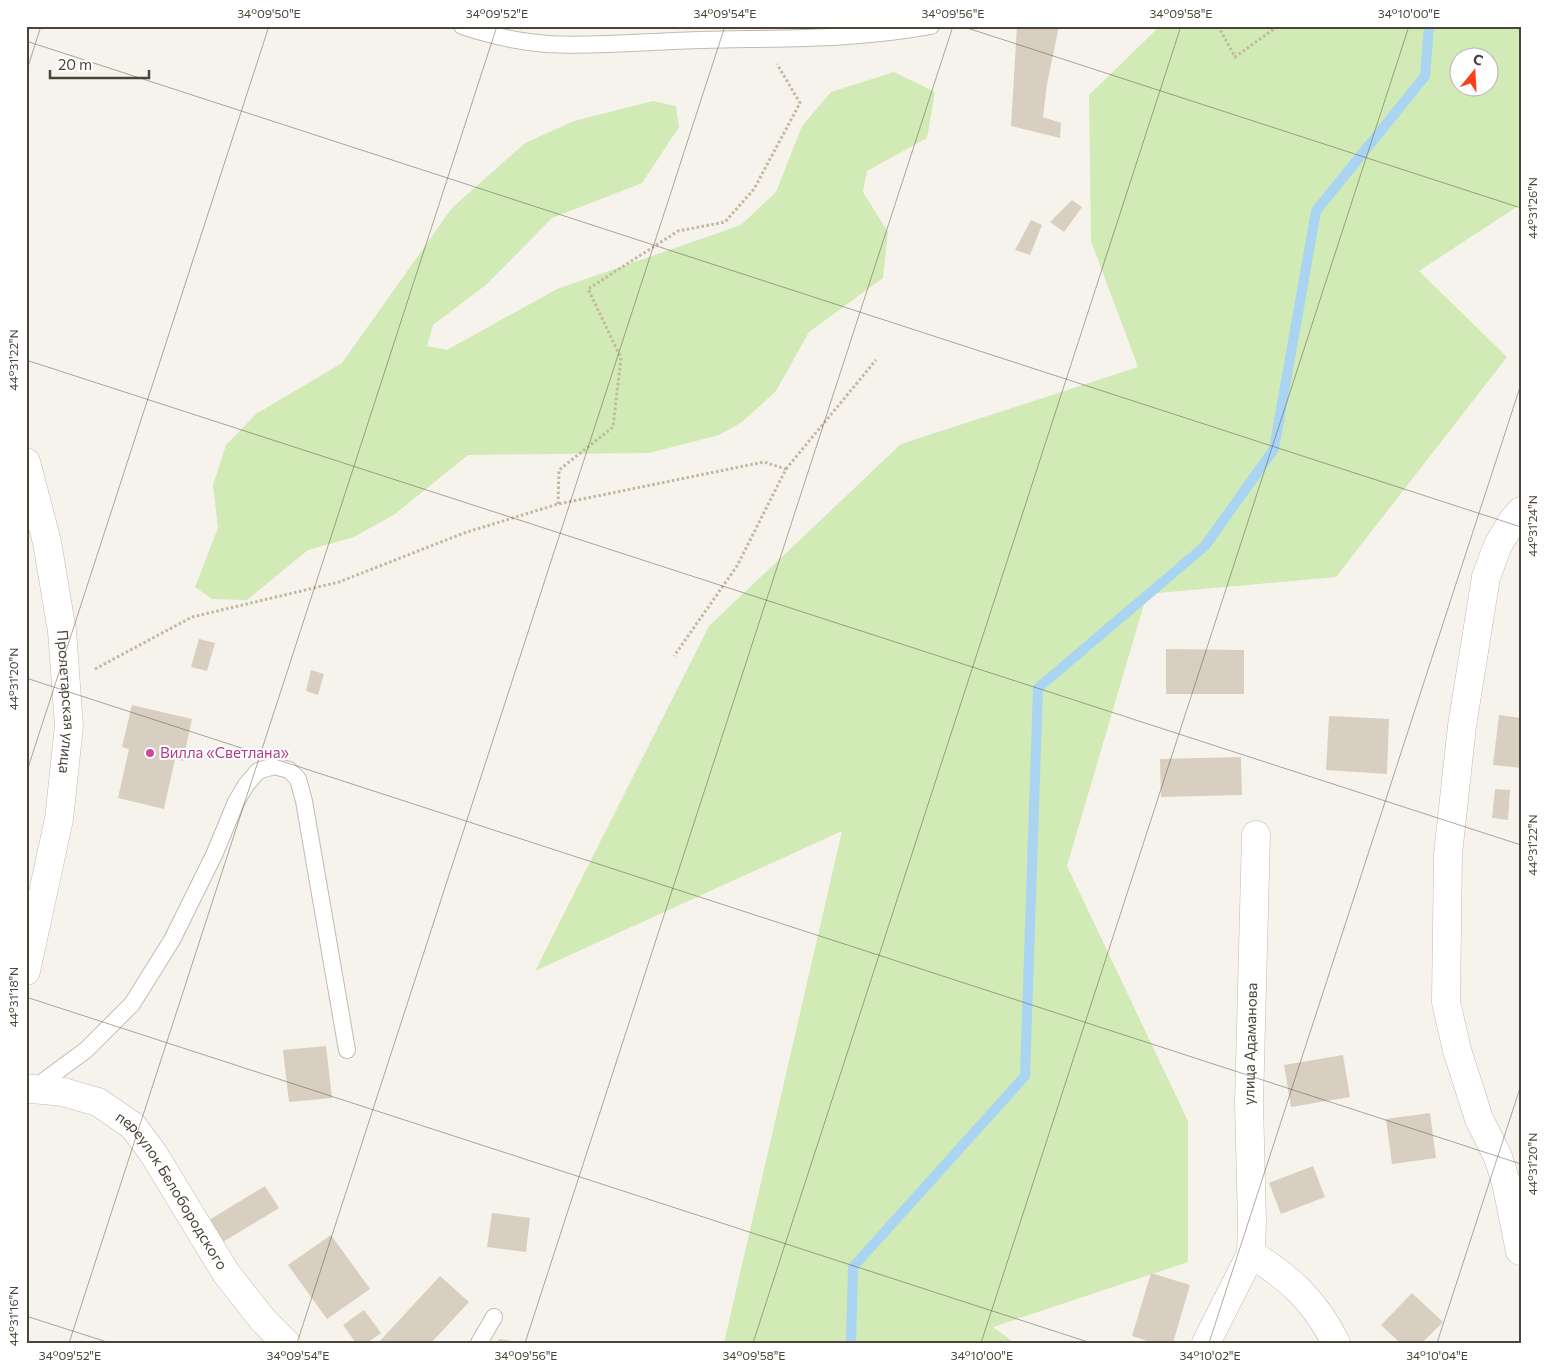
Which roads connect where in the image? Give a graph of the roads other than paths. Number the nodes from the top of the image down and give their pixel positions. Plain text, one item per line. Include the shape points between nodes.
1 (462, 26) edge
2 (930, 26) edge
3 (804, 32) edge
4 (26, 462) edge
5 (1521, 511) edge
6 (1256, 835) dead end
7 (26, 971) edge
8 (347, 1050) dead end
9 (30, 1089) edge
10 (1520, 1251) dead end
11 (1251, 1254) junction
12 (494, 1317) dead end
13 (286, 1343) edge
14 (480, 1343) edge
15 (1206, 1343) edge
16 (1336, 1343) edge

1 - 3 lane via 492,36 546,44 763,39
2 - 3 lane via 902,32
4 - 7 street, Пролетарская улица via 47,542 62,630 69,726 59,819
5 - 10 street via 1498,545 1486,577 1462,726 1448,854 1446,992 1457,1050 1468,1086 1506,1182
6 - 11 street, улица Адаманова via 1249,1103
8 - 9 lane via 304,801 298,779 289,770 274,766 258,772 246,785 172,940 132,1004 86,1050
9 - 13 street, переулок Белобородского via 63,1092 98,1102 133,1126 226,1273
11 - 15 street, улица Адаманова
11 - 16 street via 1276,1269 1300,1290 1326,1321
12 - 14 lane

